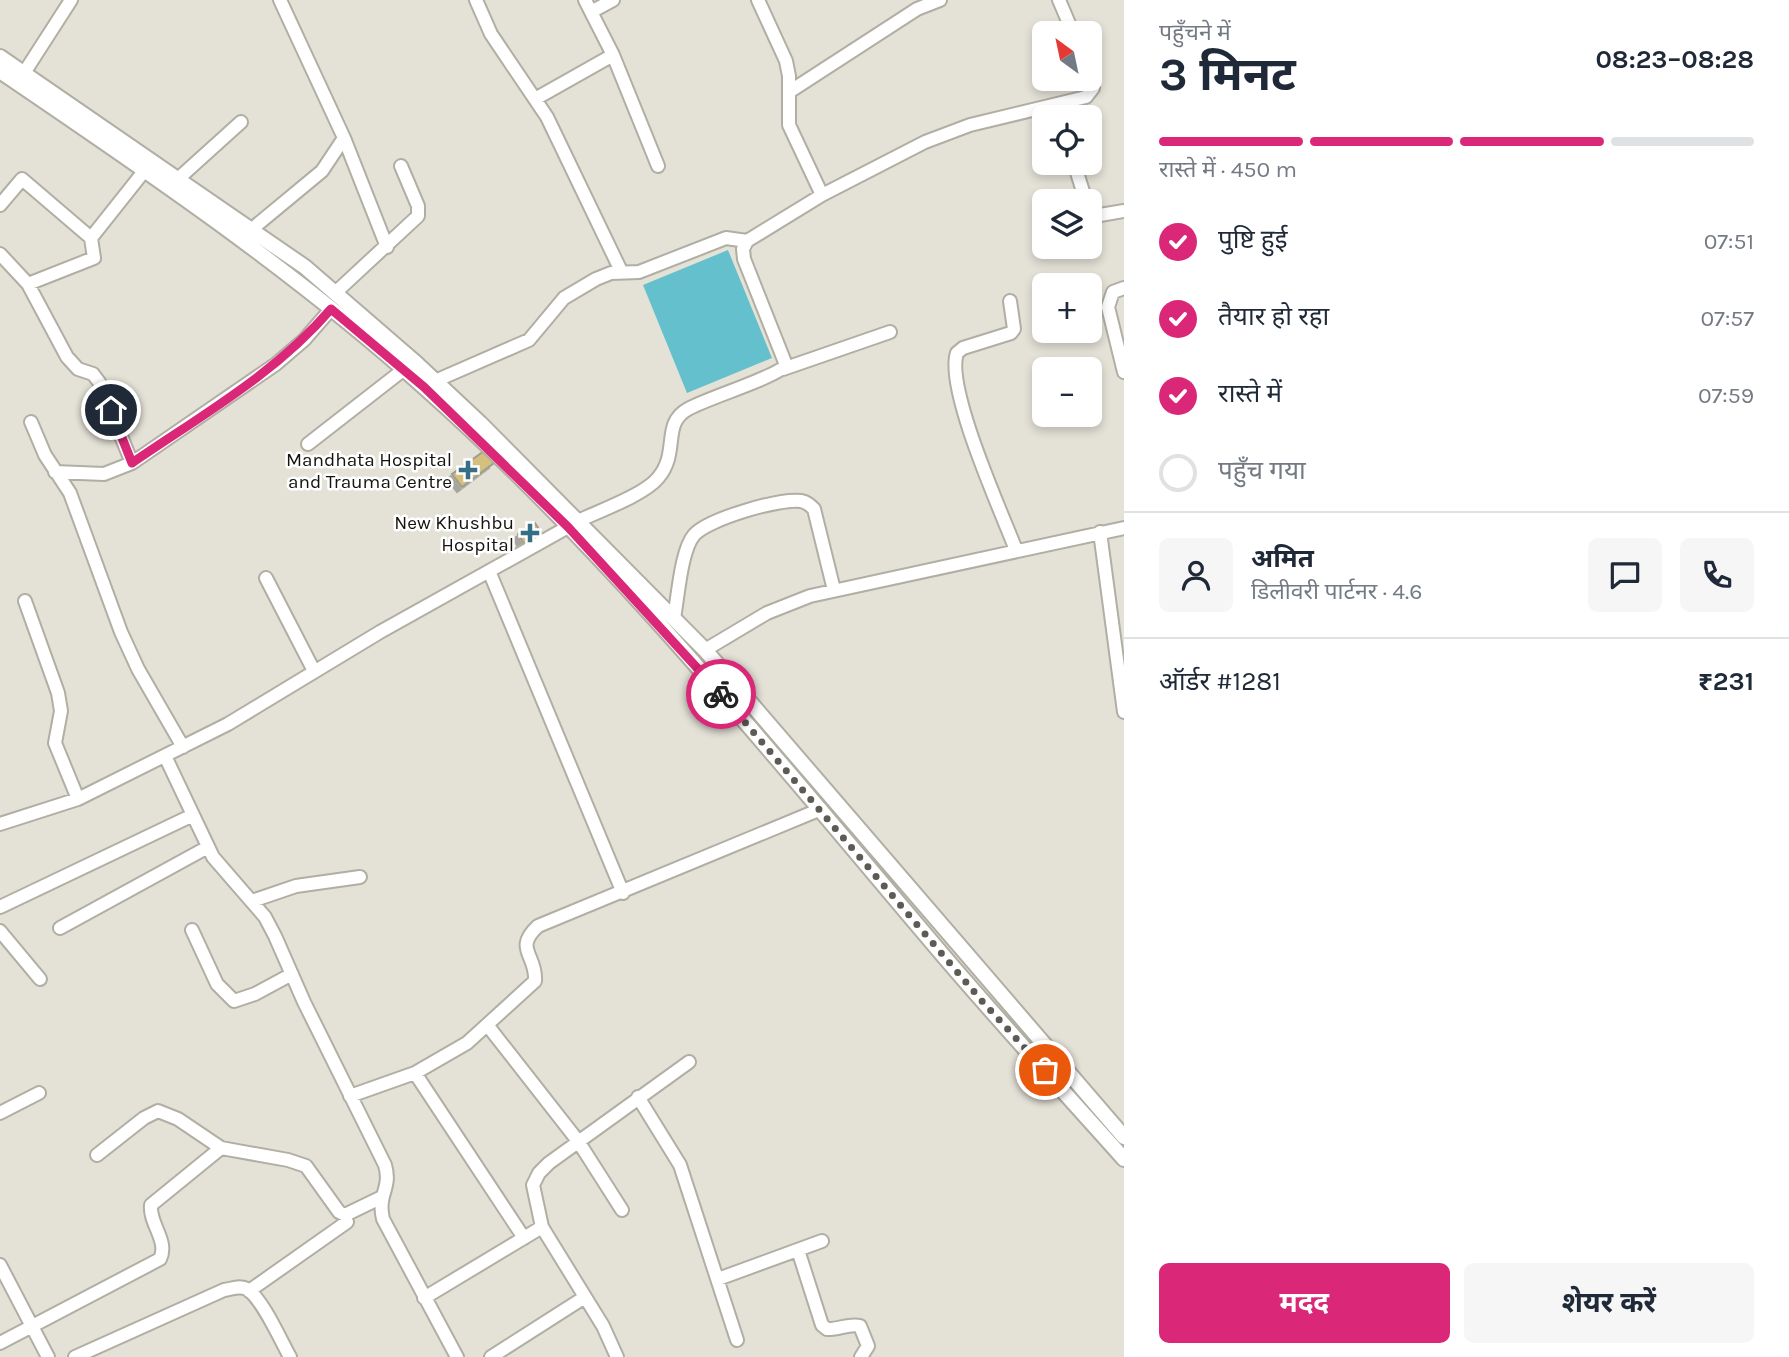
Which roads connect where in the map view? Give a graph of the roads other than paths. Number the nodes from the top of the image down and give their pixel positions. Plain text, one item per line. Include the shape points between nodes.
1 (71, 0) edge
2 (280, 0) edge
3 (476, 0) edge
4 (613, 0) edge
5 (758, 0) edge
6 (940, 0) edge
7 (1059, 0) edge
8 (588, 6) edge
9 (1068, 21) edge
10 (612, 55) junction
11 (0, 57) edge
12 (0, 71) edge
13 (24, 73) junction
14 (1091, 91) edge
15 (789, 92) junction
16 (535, 99) junction
17 (1070, 105) edge
18 (1032, 115) edge
19 (241, 122) dead end
20 (344, 138) junction
21 (401, 166) dead end
22 (658, 166) dead end
23 (145, 170) junction
24 (179, 178) junction
25 (822, 195) junction
26 (0, 205) edge
27 (1124, 211) edge
28 (1102, 215) edge
29 (252, 229) junction
30 (91, 238) junction
31 (747, 241) junction
32 (387, 247) junction
33 (0, 254) edge
34 (621, 271) junction
35 (28, 284) junction
36 (1124, 288) edge
37 (335, 293) junction
38 (1010, 300) dead end
39 (331, 309) junction
40 (890, 332) dead end
41 (783, 369) junction
42 (403, 370) junction
43 (1124, 372) edge
44 (435, 381) junction
45 (31, 422) dead end
46 (308, 444) dead end
47 (132, 463) junction
48 (55, 471) junction
49 (573, 524) junction
50 (1124, 528) edge
51 (1100, 532) junction
52 (1016, 550) junction
53 (489, 571) junction
54 (266, 578) dead end
55 (834, 590) junction
56 (25, 601) dead end
57 (674, 618) junction
58 (705, 650) junction
59 (314, 671) junction
60 (1124, 712) edge
61 (183, 747) junction
62 (165, 756) junction
63 (78, 799) junction
64 (821, 809) junction
65 (193, 815) junction
66 (0, 824) edge
67 (208, 847) junction
68 (360, 877) dead end
69 (623, 893) junction
70 (252, 901) junction
71 (0, 907) edge
72 (60, 928) dead end
73 (192, 930) dead end
74 (0, 931) edge
75 (292, 974) junction
76 (40, 979) dead end
77 (488, 1026) junction
78 (689, 1062) dead end
79 (415, 1073) junction
80 (39, 1093) dead end
81 (350, 1096) junction
82 (638, 1097) junction
83 (0, 1113) edge
84 (1124, 1137) edge
85 (578, 1141) junction
86 (221, 1148) junction
87 (97, 1155) dead end
88 (1124, 1159) edge
89 (380, 1198) junction
90 (622, 1210) dead end
91 (347, 1222) dead end
92 (542, 1227) junction
93 (524, 1238) junction
94 (822, 1241) dead end
95 (798, 1250) junction
96 (0, 1265) edge
97 (718, 1279) junction
98 (6, 1290) edge
99 (249, 1291) junction
100 (585, 1297) junction
101 (424, 1298) junction
102 (32, 1327) junction
103 (737, 1340) dead end
104 (0, 1343) edge
105 (865, 1356) edge
106 (48, 1357) edge
107 (75, 1357) edge
108 (290, 1357) edge
109 (457, 1357) edge
110 (491, 1357) edge
111 (617, 1357) edge

1 - 13 street
2 - 20 street
3 - 16 street via 491,34
4 - 8 street
5 - 15 street via 786,61
6 - 15 street via 917,9
7 - 9 street
8 - 10 street
10 - 16 street
10 - 22 street
11 - 13 street
12 - 23 street
13 - 24 street
14 - 17 street
15 - 25 street via 789,125
16 - 34 street
18 - 25 street via 970,125 925,142
19 - 24 street
20 - 29 street via 322,171
20 - 32 street
21 - 32 street via 418,216
23 - 30 street
23 - 39 street
24 - 29 street
25 - 31 street
26 - 30 street via 22,179
27 - 28 street
29 - 37 street
30 - 35 street via 94,258
31 - 34 street via 726,238 639,272
31 - 41 street via 744,259 785,359
32 - 37 street
33 - 35 street
34 - 44 street via 564,298 528,340
35 - 47 street via 67,357 99,382
36 - 43 street via 1113,292 1108,307
37 - 44 street
38 - 52 street via 1011,333 963,348 957,353 955,367 969,426
39 - 42 street
39 - 47 street via 276,364
40 - 41 street
41 - 49 street via 678,416 672,424 668,466 656,482
42 - 46 street
42 - 49 street
44 - 49 street
45 - 48 street
47 - 48 street via 104,474
48 - 61 street via 71,493 121,632
49 - 53 street
49 - 57 street
49 - 64 street
50 - 51 street
51 - 52 street
51 - 60 street
52 - 55 street
53 - 59 street
53 - 69 street
54 - 59 street
55 - 57 street via 814,509 808,503 790,501 723,518 695,534 686,554
55 - 58 street via 767,613
56 - 63 street via 58,693 61,711 55,743
57 - 58 street
58 - 84 street
59 - 61 street
61 - 62 street
62 - 63 street
62 - 65 street
63 - 66 street
64 - 69 street
64 - 88 street via 982,1001
65 - 67 street
65 - 71 street
67 - 70 street
67 - 72 street
68 - 70 street via 296,886
69 - 77 street via 530,933 526,950 536,972 534,981
70 - 75 street
73 - 75 street via 217,984 234,1001
74 - 76 street
75 - 81 street
77 - 79 street
77 - 85 street
78 - 82 street
79 - 81 street
79 - 93 street
80 - 83 street
81 - 89 street via 386,1165 388,1185
82 - 85 street
82 - 97 street via 680,1165
85 - 90 street
85 - 92 street via 539,1173 533,1185
86 - 87 street via 158,1111
86 - 89 street via 306,1166 345,1215
86 - 102 street via 151,1205 151,1220 162,1244 160,1259
89 - 101 street via 383,1219
91 - 99 street
92 - 93 street
92 - 100 street
93 - 101 street
94 - 95 street
95 - 97 street
95 - 105 street via 821,1325 835,1330 860,1326 867,1338
96 - 98 street
97 - 103 street
98 - 102 street
99 - 107 street via 242,1287 224,1290
99 - 108 street
100 - 110 street
100 - 111 street
101 - 109 street
102 - 104 street
102 - 106 street

